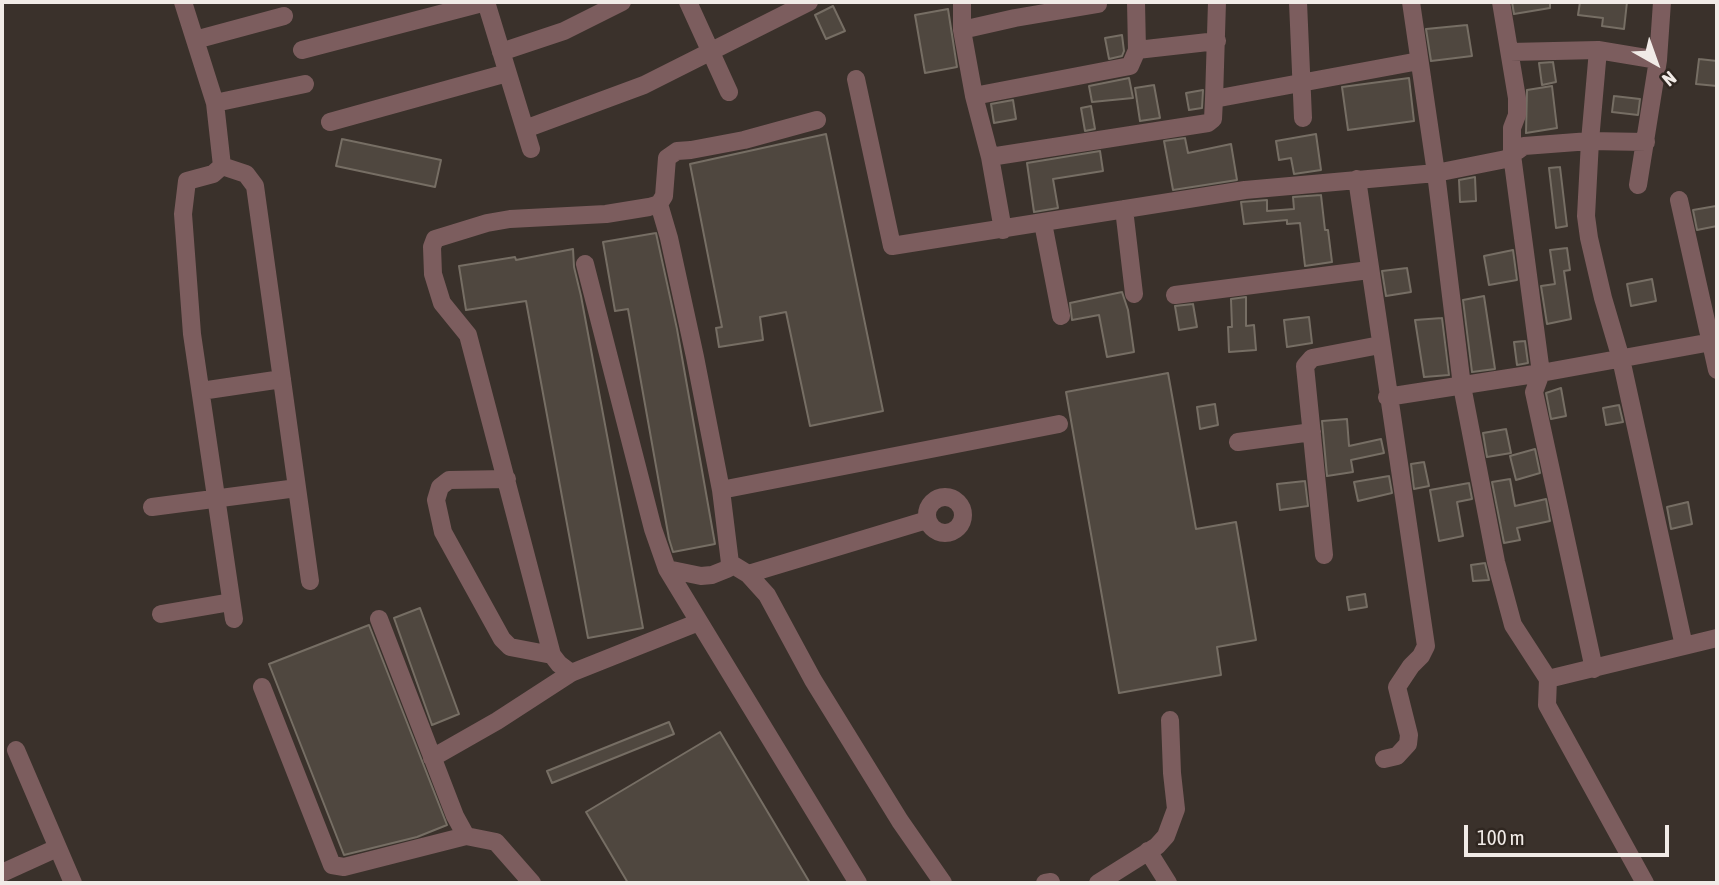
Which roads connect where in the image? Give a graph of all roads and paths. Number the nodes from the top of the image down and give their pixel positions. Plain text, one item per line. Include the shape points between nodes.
1 (183, 2) edge
2 (486, 2) edge
3 (622, 2) edge
4 (688, 2) edge
5 (809, 2) edge
6 (962, 2) edge
7 (1136, 2) edge
8 (1217, 2) edge
9 (1298, 2) edge
10 (1410, 2) edge
11 (1501, 2) edge
12 (1662, 2) edge
13 (1079, 4) edge
14 (1098, 4) dead end
15 (787, 6) edge
16 (1013, 10) edge
17 (284, 16) dead end
18 (962, 30) junction
19 (195, 40) junction
20 (1217, 41) junction
21 (302, 50) dead end
22 (1137, 50) junction
23 (1598, 50) junction
24 (710, 51) junction
25 (501, 52) junction
26 (1510, 52) junction
27 (1657, 60) junction
28 (1419, 61) junction
29 (507, 73) junction
30 (856, 79) dead end
31 (1300, 82) junction
32 (305, 84) dead end
33 (729, 92) dead end
34 (974, 96) junction
35 (1214, 99) junction
36 (215, 103) junction
37 (1303, 118) dead end
38 (817, 120) dead end
39 (330, 122) dead end
40 (525, 129) junction
41 (1590, 141) junction
42 (1646, 142) junction
43 (531, 149) dead end
44 (1512, 155) junction
45 (990, 157) junction
46 (222, 166) junction
47 (1436, 173) junction
48 (1357, 179) junction
49 (1638, 185) dead end
50 (1679, 200) dead end
51 (659, 204) junction
52 (1124, 209) junction
53 (1043, 223) junction
54 (1003, 230) junction
55 (585, 264) dead end
56 (1369, 270) junction
57 (1134, 294) dead end
58 (1175, 295) dead end
59 (1061, 316) dead end
60 (1714, 342) edge
61 (1380, 345) junction
62 (1621, 359) junction
63 (1717, 370) edge
64 (1541, 373) junction
65 (282, 379) junction
66 (1462, 386) junction
67 (201, 391) junction
68 (1387, 397) junction
69 (1059, 424) dead end
70 (1312, 432) junction
71 (1238, 442) dead end
72 (507, 479) junction
73 (297, 488) junction
74 (721, 491) junction
75 (217, 499) junction
76 (152, 507) dead end
77 (928, 520) dead end
78 (1324, 555) dead end
79 (730, 563) junction
80 (667, 569) junction
81 (748, 574) junction
82 (310, 581) dead end
83 (161, 614) dead end
84 (379, 619) dead end
85 (699, 622) junction
86 (1717, 638) edge
87 (1684, 646) junction
88 (552, 654) junction
89 (1594, 669) junction
90 (571, 673) junction
91 (1548, 680) junction
92 (262, 687) dead end
93 (1170, 720) dead end
94 (16, 750) dead end
95 (432, 758) junction
96 (1384, 759) dead end
97 (466, 836) junction
98 (57, 848) junction
99 (1148, 851) junction
100 (2, 873) edge
101 (73, 883) edge
102 (532, 883) edge
103 (858, 883) edge
104 (943, 883) edge
105 (1098, 883) edge
106 (1168, 883) edge
107 (1645, 883) edge

1 - 19 street
2 - 21 street
2 - 25 street
3 - 25 street via 564,31
4 - 24 street
5 - 15 street
6 - 18 street
7 - 22 street
8 - 20 street
9 - 31 street
10 - 28 street
11 - 26 street
12 - 27 street
13 - 14 street
13 - 16 street
15 - 24 street
16 - 18 street
17 - 19 street
18 - 34 street
19 - 36 street
20 - 22 street
20 - 35 street
22 - 34 street via 1130,66
23 - 26 street
23 - 27 street
23 - 41 street
24 - 33 street
24 - 40 street via 644,86
25 - 29 street
26 - 44 street via 1517,115
27 - 42 street
28 - 31 street
28 - 47 street
29 - 39 street
29 - 40 street
30 - 54 street via 892,246
31 - 35 street
31 - 37 street
32 - 36 street
34 - 45 street
35 - 45 street via 1213,119 1208,123
36 - 46 street
38 - 51 street via 744,140 677,151 667,158 667,185
40 - 43 street
41 - 42 street
41 - 44 street via 1524,146
41 - 62 street via 1589,239
42 - 49 street
44 - 47 street
44 - 64 street
45 - 54 street
46 - 65 street via 246,174 254,186
46 - 67 street via 213,174 187,181 183,201 192,334
47 - 48 street
47 - 66 street
48 - 52 street
48 - 56 street
50 - 60 street
51 - 72 street via 606,214 510,219 435,239 433,274 442,303 468,335
51 - 74 street
52 - 53 street
52 - 57 street
53 - 54 street
53 - 59 street
55 - 80 street
56 - 58 street
56 - 61 street
60 - 62 street
60 - 63 street
61 - 68 street
61 - 70 street via 1308,362
62 - 64 street
62 - 87 street
64 - 66 street
64 - 89 street via 1534,391
65 - 67 street
65 - 73 street
66 - 68 street
66 - 91 street via 1513,625
67 - 75 street
68 - 96 street via 1426,646 1397,687 1408,744 1396,756
69 - 74 street
70 - 71 street
70 - 78 street
72 - 88 street
72 - 88 street via 449,480 440,487 436,500 443,532 502,639 510,647
73 - 75 street
73 - 82 street
74 - 79 street
75 - 76 street
75 - 83 street via 232,610
77 - 81 street
79 - 80 street via 712,575
79 - 81 street
80 - 85 street
81 - 104 street via 766,595 813,680
84 - 95 street
85 - 90 street
85 - 103 street
86 - 87 street
87 - 89 street
88 - 90 street
89 - 91 street
90 - 95 street
91 - 107 street via 1547,705
92 - 97 street via 332,865 344,867
93 - 99 street via 1176,809 1166,836
94 - 98 street
95 - 97 street
97 - 102 street via 496,842
98 - 100 street
98 - 101 street
99 - 105 street
99 - 106 street

